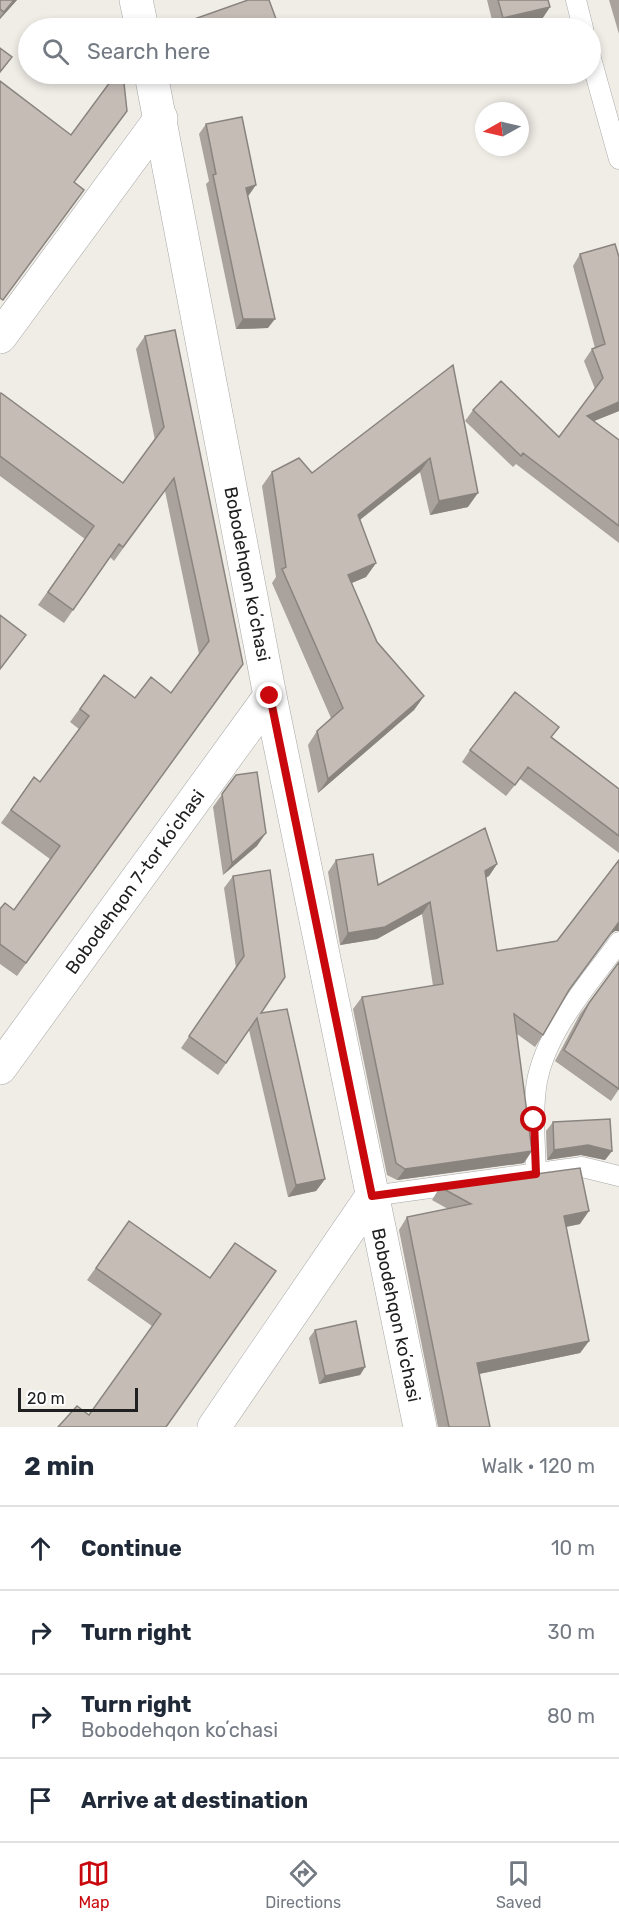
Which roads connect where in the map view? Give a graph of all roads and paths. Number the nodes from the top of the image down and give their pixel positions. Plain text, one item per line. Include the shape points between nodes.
1 (136, 0) edge
2 (576, 0) edge
3 (140, 18) edge
4 (580, 18) edge
5 (153, 84) edge
6 (599, 84) edge
7 (161, 118) junction
8 (619, 159) edge
9 (0, 337) edge
10 (270, 696) junction
11 (619, 942) edge
12 (0, 1068) edge
13 (536, 1174) junction
14 (619, 1176) edge
15 (372, 1196) junction
16 (214, 1427) edge
17 (420, 1427) edge

1 - 3 street
2 - 4 lane
5 - 7 street, Bobodehqon koʼchasi
6 - 8 lane
7 - 9 street
7 - 10 street, Bobodehqon koʼchasi
10 - 12 street, Bobodehqon 7-tor koʼchasi
10 - 15 street, Bobodehqon koʼchasi
11 - 13 lane via 553,1035 537,1080
13 - 14 lane via 582,1167
13 - 15 lane
15 - 16 street
15 - 17 street, Bobodehqon koʼchasi

